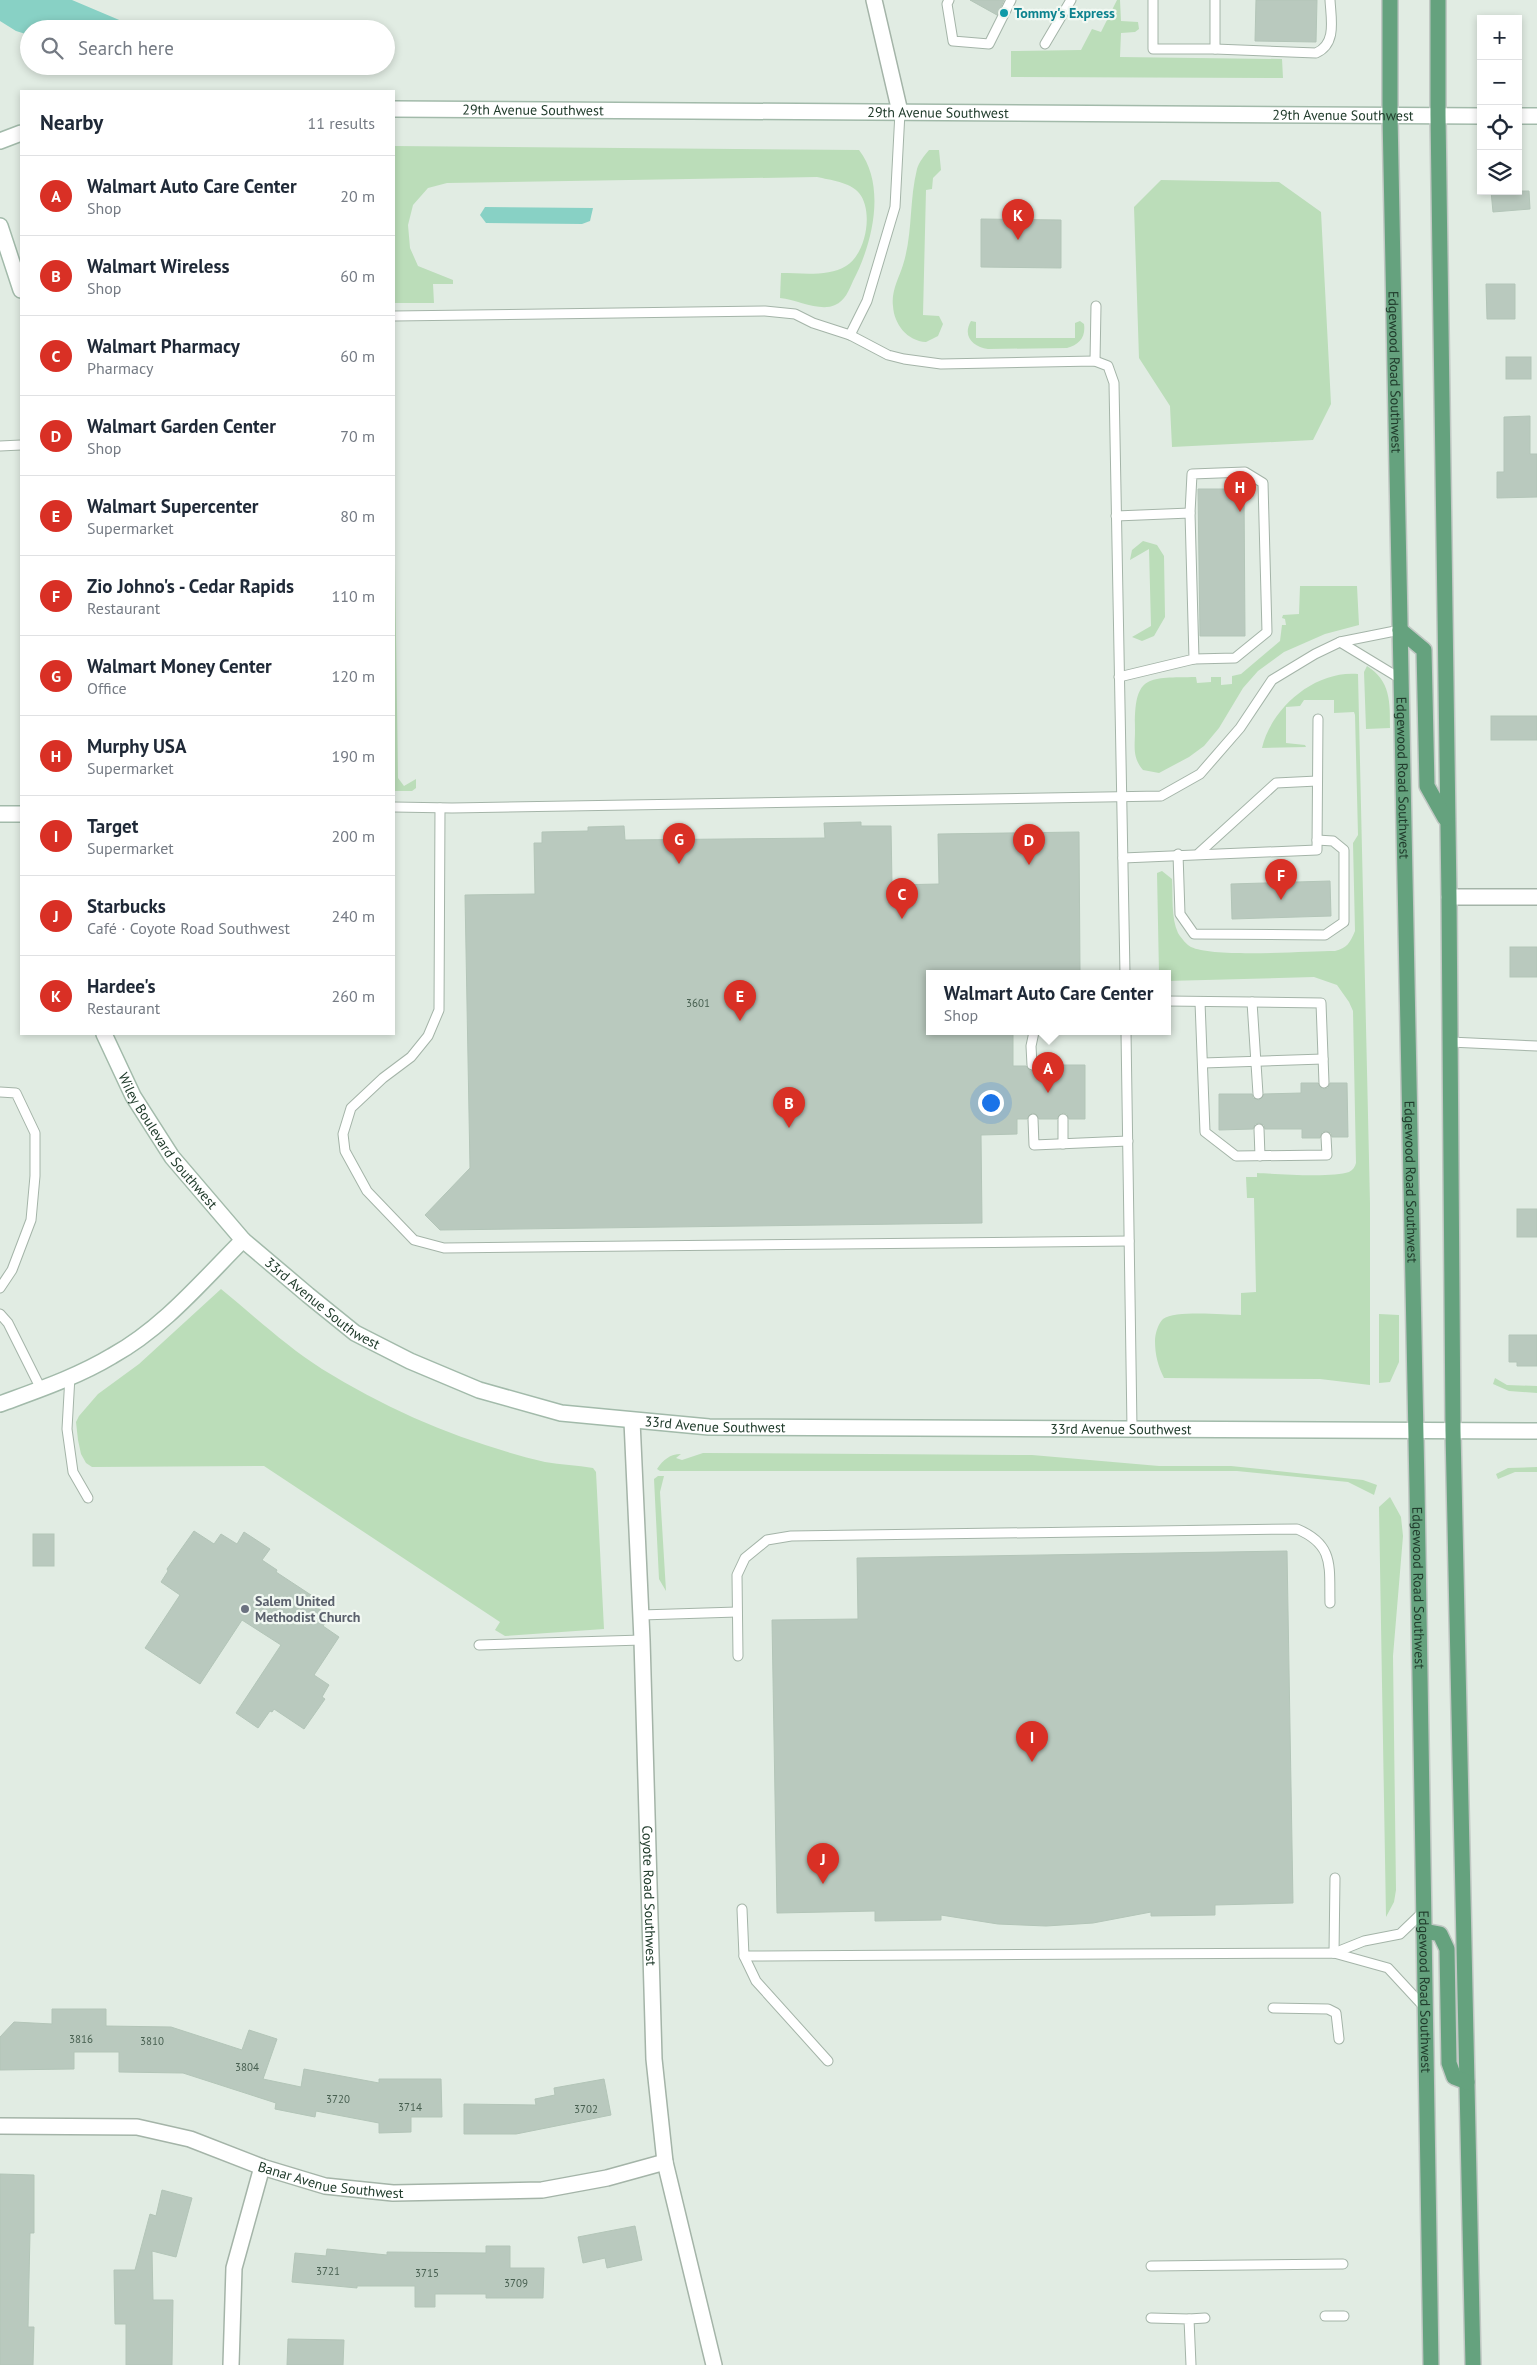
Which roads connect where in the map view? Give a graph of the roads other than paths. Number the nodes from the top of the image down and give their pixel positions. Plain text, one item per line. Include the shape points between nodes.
1 (874, 0) edge
2 (949, 0) edge
3 (1011, 0) edge
4 (1071, 0) edge
5 (1153, 0) edge
6 (1216, 0) edge
7 (1330, 0) edge
8 (1390, 0) edge
9 (1438, 0) edge
10 (1045, 44) dead end
11 (1215, 50) junction
12 (395, 109) edge
13 (900, 112) junction
14 (1390, 115) junction
15 (1438, 115) junction
16 (1477, 116) edge
17 (1522, 116) edge
18 (1537, 116) edge
19 (20, 133) edge
20 (0, 141) edge
21 (0, 226) edge
22 (20, 287) edge
23 (1096, 306) dead end
24 (395, 316) edge
25 (850, 335) junction
26 (1096, 361) junction
27 (20, 445) edge
28 (0, 446) edge
29 (1190, 513) junction
30 (1116, 516) junction
31 (1400, 630) junction
32 (1340, 642) junction
33 (1194, 659) junction
34 (1119, 677) junction
35 (1401, 679) junction
36 (1318, 719) dead end
37 (1318, 781) junction
38 (1122, 798) junction
39 (395, 807) edge
40 (440, 808) junction
41 (0, 814) edge
42 (20, 814) edge
43 (1446, 820) junction
44 (1317, 840) junction
45 (1199, 853) junction
46 (1178, 854) junction
47 (1123, 858) junction
48 (1449, 897) junction
49 (1537, 897) edge
50 (1125, 970) edge
51 (1171, 1002) edge
52 (1200, 1002) junction
53 (1252, 1002) junction
54 (104, 1035) edge
55 (1033, 1035) edge
56 (1126, 1035) edge
57 (1450, 1042) junction
58 (1537, 1046) edge
59 (1323, 1059) junction
60 (1256, 1061) junction
61 (1203, 1063) junction
62 (1032, 1066) dead end
63 (1324, 1083) dead end
64 (0, 1092) edge
65 (1258, 1094) dead end
66 (1033, 1119) dead end
67 (1063, 1119) dead end
68 (1259, 1129) dead end
69 (1326, 1137) dead end
70 (1128, 1142) junction
71 (1063, 1144) junction
72 (1260, 1156) junction
73 (243, 1240) junction
74 (1129, 1241) junction
75 (0, 1288) edge
76 (0, 1314) edge
77 (70, 1376) junction
78 (41, 1389) junction
79 (0, 1404) edge
80 (632, 1421) junction
81 (1132, 1428) junction
82 (1416, 1431) junction
83 (1453, 1431) junction
84 (1537, 1431) edge
85 (88, 1498) dead end
86 (1330, 1603) dead end
87 (737, 1612) junction
88 (641, 1615) junction
89 (642, 1640) junction
90 (479, 1645) dead end
91 (738, 1656) dead end
92 (1335, 1878) dead end
93 (742, 1909) dead end
94 (1424, 1910) junction
95 (1424, 1931) junction
96 (1334, 1953) junction
97 (744, 1956) junction
98 (1273, 2008) dead end
99 (1425, 2008) junction
100 (1339, 2039) dead end
101 (828, 2061) dead end
102 (1467, 2082) junction
103 (0, 2126) edge
104 (665, 2162) junction
105 (262, 2167) junction
106 (1343, 2264) dead end
107 (1151, 2266) dead end
108 (1325, 2316) dead end
109 (1344, 2316) dead end
110 (1151, 2318) dead end
111 (1205, 2318) dead end
112 (1190, 2319) junction
113 (231, 2365) edge
114 (714, 2365) edge
115 (1191, 2365) edge
116 (1431, 2365) edge
117 (1472, 2365) edge

1 - 13 street
2 - 3 lane via 953,41 989,44
4 - 10 lane
5 - 11 lane via 1153,49
6 - 11 lane
7 - 11 lane via 1331,39 1316,53
8 - 14 main road, Edgewood Road Southwest
9 - 15 main road
12 - 13 street, 29th Avenue Southwest
13 - 14 street, 29th Avenue Southwest
13 - 25 lane via 895,207 868,301
14 - 15 street, 29th Avenue Southwest
14 - 31 main road, Edgewood Road Southwest
15 - 16 street, 29th Avenue Southwest
15 - 43 main road
17 - 18 street
19 - 20 street
21 - 22 street
23 - 26 lane
24 - 25 lane via 765,311 795,314
25 - 26 lane via 888,355 942,364
26 - 30 lane via 1108,366 1114,383
27 - 28 lane
29 - 30 lane
29 - 33 lane
29 - 33 lane via 1192,474 1244,472 1263,483 1267,632 1235,658
30 - 34 lane
31 - 32 lane
31 - 35 main road, Edgewood Road Southwest
31 - 43 main road via 1424,650 1427,786
32 - 35 lane
32 - 38 lane via 1272,680 1240,728 1200,774 1161,796
33 - 34 lane
34 - 38 lane
35 - 82 main road, Edgewood Road Southwest
36 - 37 lane
37 - 44 lane
37 - 45 lane via 1276,783
38 - 40 lane
38 - 47 lane
39 - 40 lane
40 - 74 lane via 440,1010 428,1036 411,1057 351,1108 343,1134 346,1151 367,1191 414,1240 444,1248
41 - 42 street
43 - 48 main road
44 - 45 lane via 1317,850
44 - 46 lane via 1333,841 1344,850 1344,922 1325,935 1194,934 1180,914
45 - 46 lane
46 - 47 lane
47 - 50 lane
48 - 49 street
48 - 57 main road
51 - 52 lane
52 - 53 lane
52 - 61 lane
53 - 59 lane via 1321,1003
53 - 60 lane
54 - 73 street, Wiley Boulevard Southwest via 133,1096 172,1157
55 - 62 lane
56 - 70 lane
57 - 58 lane
57 - 83 main road
59 - 60 lane
59 - 63 lane
60 - 61 lane
60 - 65 lane
61 - 72 lane via 1205,1132 1236,1156
64 - 75 lane via 16,1093 35,1133 32,1220 12,1270
66 - 71 lane via 1034,1145
67 - 71 lane
68 - 72 lane
69 - 72 lane via 1327,1155
70 - 71 lane
70 - 74 lane
73 - 77 street via 166,1318 113,1356
73 - 80 street, 33rd Avenue Southwest via 354,1333 410,1361 479,1390 561,1413
74 - 81 lane
76 - 78 lane via 8,1323
77 - 78 street
77 - 85 lane via 67,1429 73,1472
78 - 79 street
80 - 81 street, 33rd Avenue Southwest via 709,1427
80 - 88 street, Coyote Road Southwest
81 - 82 street, 33rd Avenue Southwest
82 - 83 street, 33rd Avenue Southwest
82 - 94 main road, Edgewood Road Southwest
83 - 84 street, 33rd Avenue Southwest
83 - 102 main road
86 - 87 lane via 1326,1551 1314,1536 1297,1529 791,1536 767,1540 745,1558 736,1575
87 - 88 lane
87 - 91 lane
88 - 89 street, Coyote Road Southwest
89 - 90 lane
89 - 104 street, Coyote Road Southwest via 654,2059
92 - 96 lane
93 - 97 lane
94 - 95 main road, Edgewood Road Southwest
94 - 96 lane via 1400,1934 1364,1941
95 - 99 main road, Edgewood Road Southwest
95 - 102 main road via 1440,1934 1446,1949 1449,2064 1454,2077
96 - 97 lane
96 - 99 lane via 1388,1968
97 - 101 lane via 756,1981
98 - 100 lane via 1328,2009 1336,2013
99 - 116 main road, Edgewood Road Southwest
102 - 117 main road
103 - 105 street, Banar Avenue Southwest via 137,2127 190,2139
104 - 105 street, Banar Avenue Southwest via 608,2178 542,2190 393,2193 325,2186
104 - 114 street, Coyote Road Southwest
105 - 113 street via 234,2268
106 - 107 lane
108 - 109 lane
110 - 112 lane
111 - 112 lane
112 - 115 lane

